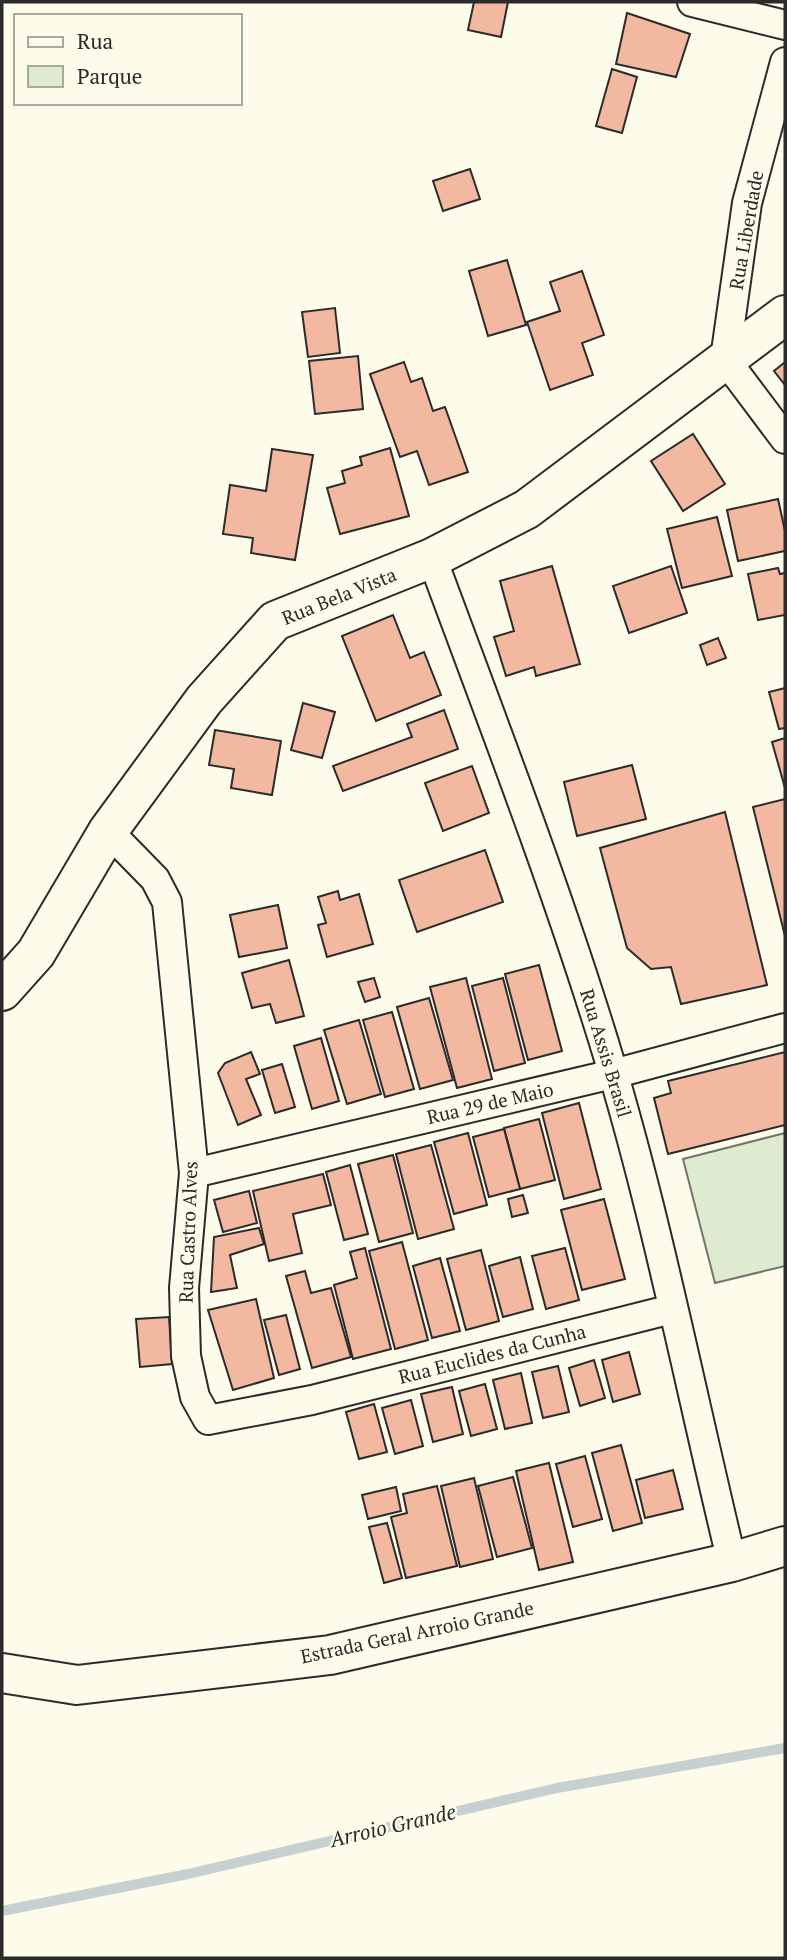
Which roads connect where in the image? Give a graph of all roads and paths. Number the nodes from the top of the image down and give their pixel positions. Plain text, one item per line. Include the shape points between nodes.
1 (692, 2) edge
2 (785, 25) edge
3 (785, 62) edge
4 (785, 315) edge
5 (725, 359) junction
6 (785, 439) edge
7 (432, 558) junction
8 (108, 831) junction
9 (2, 991) edge
10 (785, 1028) edge
11 (613, 1074) junction
12 (194, 1173) junction
13 (672, 1309) junction
14 (312, 1400) joint
15 (785, 1546) edge
16 (732, 1562) junction
17 (2, 1673) edge

1 - 2 street
3 - 5 street, Rua Liberdade via 747,203
4 - 5 street, Rua Bela Vista
5 - 6 street
5 - 7 street, Rua Bela Vista via 527,509
7 - 8 street, Rua Bela Vista via 275,621 204,700
7 - 11 street, Rua Assis Brasil via 518,792
8 - 9 street, Rua Bela Vista via 36,953
8 - 12 street, Rua Castro Alves via 155,878 167,902
10 - 11 street, Rua 29 de Maio
11 - 12 street, Rua 29 de Maio
11 - 13 street, Rua Assis Brasil via 639,1163
12 - 14 street, Rua Castro Alves via 184,1288 186,1356 195,1397 208,1420
13 - 14 street, Rua Euclides da Cunha
13 - 16 street, Rua Assis Brasil
15 - 16 street, Estrada Geral Arroio Grande
16 - 17 street, Estrada Geral Arroio Grande via 330,1654 77,1685

